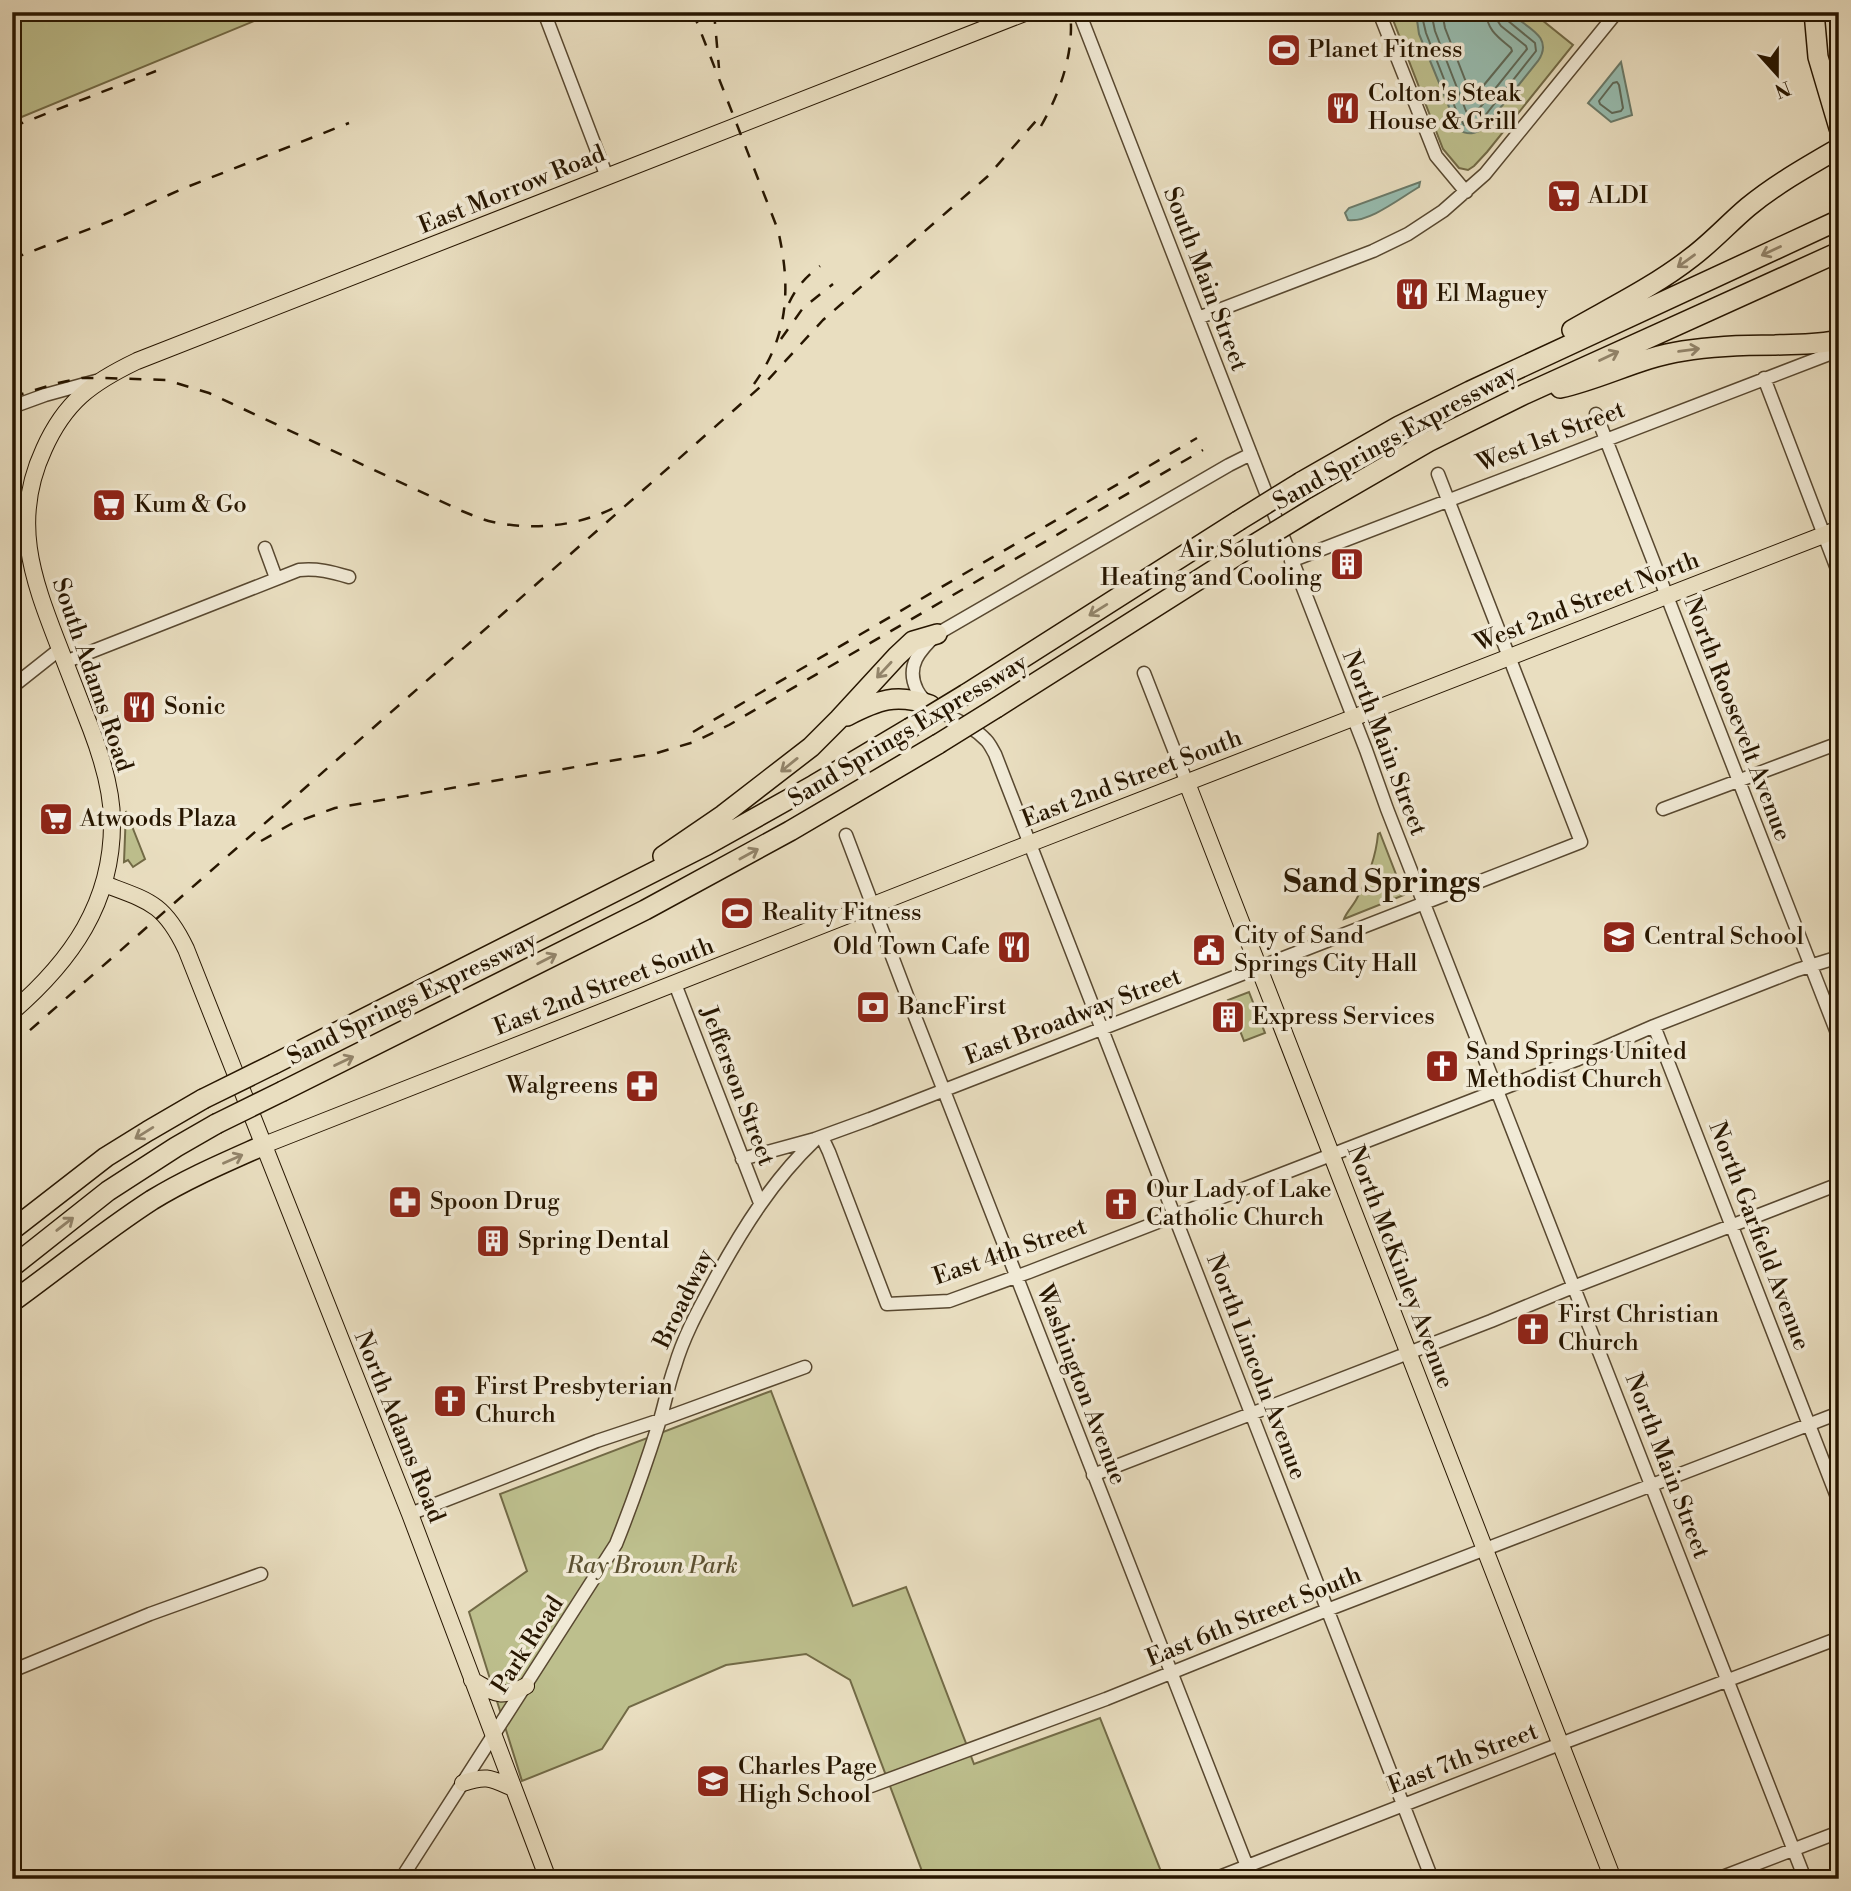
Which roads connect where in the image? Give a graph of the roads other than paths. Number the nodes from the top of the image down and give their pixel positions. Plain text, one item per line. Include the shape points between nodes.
1 (544, 12) edge
2 (1027, 12) edge
3 (1079, 12) edge
4 (1379, 12) edge
5 (1617, 12) edge
6 (1814, 12) edge
7 (1839, 128) edge
8 (1839, 148) edge
9 (607, 177) junction
10 (1466, 192) junction
11 (1836, 221) edge
12 (1839, 252) edge
13 (1198, 318) junction
14 (1833, 347) edge
15 (1764, 378) junction
16 (99, 380) junction
17 (1525, 394) junction
18 (12, 407) edge
19 (1596, 414) dead end
20 (1399, 426) junction
21 (1606, 439) junction
22 (1251, 454) junction
23 (1438, 474) dead end
24 (1448, 500) junction
25 (12, 502) edge
26 (1831, 532) edge
27 (27, 533) junction
28 (265, 548) dead end
29 (1291, 561) junction
30 (1839, 574) edge
31 (349, 577) dead end
32 (276, 578) junction
33 (1667, 596) junction
34 (937, 634) junction
35 (63, 655) junction
36 (1510, 657) junction
37 (1144, 673) dead end
38 (12, 687) edge
39 (930, 705) junction
40 (839, 719) junction
41 (1353, 719) junction
42 (1839, 743) edge
43 (1739, 781) junction
44 (1186, 783) junction
45 (1663, 809) dead end
46 (846, 835) dead end
47 (1030, 844) junction
48 (104, 884) junction
49 (599, 901) junction
50 (1424, 903) junction
51 (872, 906) junction
52 (1839, 957) edge
53 (1258, 967) junction
54 (1811, 967) junction
55 (675, 984) junction
56 (12, 1012) edge
57 (1654, 1026) junction
58 (1101, 1030) junction
59 (1839, 1038) edge
60 (945, 1090) junction
61 (1496, 1091) junction
62 (818, 1138) junction
63 (264, 1145) junction
64 (1332, 1155) junction
65 (742, 1160) junction
66 (1839, 1184) edge
67 (760, 1203) junction
68 (1174, 1216) junction
69 (1731, 1226) junction
70 (12, 1230) edge
71 (12, 1267) edge
72 (1017, 1276) junction
73 (1573, 1287) junction
74 (12, 1302) edge
75 (1408, 1353) junction
76 (805, 1367) dead end
77 (1839, 1413) edge
78 (1251, 1414) junction
79 (660, 1420) junction
80 (1810, 1424) junction
81 (1093, 1475) junction
82 (1652, 1485) junction
83 (1839, 1502) edge
84 (410, 1514) junction
85 (1486, 1550) junction
86 (261, 1574) dead end
87 (1327, 1610) junction
88 (1839, 1638) edge
89 (12, 1673) edge
90 (1170, 1673) junction
91 (472, 1680) junction
92 (1728, 1680) junction
93 (526, 1686) junction
94 (494, 1737) junction
95 (1561, 1744) junction
96 (463, 1783) junction
97 (871, 1786) dead end
98 (513, 1788) junction
99 (1403, 1805) junction
100 (1839, 1832) edge
101 (1793, 1849) junction
102 (1249, 1873) edge
103 (401, 1879) edge
104 (548, 1879) edge
105 (1214, 1879) edge
106 (1432, 1879) edge
107 (1613, 1879) edge
108 (1717, 1879) edge
109 (1805, 1879) edge

1 - 9 street
2 - 9 main road, East Morrow Road
3 - 13 street, South Main Street
4 - 10 street via 1436,156
5 - 10 street
6 - 7 highway via 1818,57
8 -> 20 highway via 1772,188 1692,257 1632,297
9 - 16 main road, East Morrow Road via 137,360
10 - 13 street via 1424,225 1390,243
11 -> 20 highway, Sand Springs Expressway
17 -> 12 highway, Sand Springs Expressway
13 - 22 street, South Main Street
14 - 15 street, West 1st Street
17 -> 14 highway via 1577,384 1680,351 1743,345
15 - 21 street, West 1st Street
15 - 26 street
16 - 18 street, East Morrow Road
16 - 27 main road, South Adams Road via 52,431 37,463
71 -> 17 highway, Sand Springs Expressway, bridge via 108,1191 176,1147 645,910 790,831 938,744 1314,508 1428,442
19 - 21 street, North Roosevelt Avenue
20 -> 49 highway, Sand Springs Expressway, bridge via 1238,520 910,728 707,845
21 - 24 street, West 1st Street
21 - 33 street, North Roosevelt Avenue
22 - 29 street, South Main Street
22 - 34 street
23 - 24 street
24 - 29 street, West 1st Street
24 - 36 street
25 - 27 street, South Adams Road
26 - 30 street
26 - 33 main road, West 2nd Street North
27 - 35 main road, South Adams Road via 35,581
28 - 32 street
29 - 41 street, North Main Street
31 - 32 street via 312,568
32 - 35 street
33 - 36 main road, West 2nd Street North
33 - 43 street, North Roosevelt Avenue
34 - 39 street via 922,648 913,668 915,686
34 -> 40 highway via 913,641
35 - 38 street
35 - 48 main road, South Adams Road via 100,756 110,798 112,835
36 - 41 main road, West 2nd Street North
36 - 50 street, East Broadway Street via 1581,842
37 - 44 street, North McKinley Avenue
39 - 40 highway via 889,699
39 - 47 street, North Lincoln Avenue via 987,741
40 -> 49 highway via 775,776
41 - 44 main road, East 2nd Street South
41 - 50 street, North Main Street
42 - 43 street
43 - 45 street
43 - 54 street, North Roosevelt Avenue
44 - 47 main road, East 2nd Street South
44 - 53 main road, North McKinley Avenue
46 - 51 street, Washington Avenue
47 - 51 main road, East 2nd Street South
47 - 58 street, North Lincoln Avenue
48 - 56 main road, South Adams Road via 76,944
48 - 63 main road, North Adams Road via 149,901 178,933
49 -> 70 highway, Sand Springs Expressway, bridge via 203,1099 106,1157
50 - 53 street, East Broadway Street
50 - 61 street, North Main Street
51 - 55 main road, East 2nd Street South
51 - 60 street, Washington Avenue
52 - 54 street, East 4th Street
53 - 58 street, East Broadway Street
53 - 64 main road, North McKinley Avenue
54 - 57 street, East 4th Street
54 - 59 street, North Roosevelt Avenue
55 - 63 main road, East 2nd Street South
55 - 65 street, Jefferson Street
57 - 61 street, East 4th Street
57 - 69 street, North Garfield Avenue
58 - 60 street, East Broadway Street
58 - 68 street, North Lincoln Avenue
60 - 62 street, East Broadway Street
60 - 72 street, Washington Avenue
61 - 64 street, East 4th Street
61 - 73 street, North Main Street
62 - 65 street
62 - 67 street, East Broadway Street
62 - 72 street, East 4th Street via 887,1304 948,1301
74 -> 63 highway via 153,1199
63 - 84 main road, North Adams Road
64 - 68 street, East 4th Street
64 - 75 main road, North McKinley Avenue
65 - 67 street, Jefferson Street
66 - 69 street
67 - 79 street, Broadway via 688,1332
68 - 72 street, East 4th Street
68 - 78 street, North Lincoln Avenue
69 - 73 street
69 - 80 street, North Garfield Avenue
72 - 81 street, Washington Avenue
73 - 75 street
73 - 82 street, North Main Street
75 - 78 street
75 - 85 main road, North McKinley Avenue
76 - 79 street
77 - 80 street, East 6th Street South
78 - 81 street
78 - 87 street, North Lincoln Avenue
79 - 84 street
79 - 93 street, Park Road via 617,1544
80 - 82 street, East 6th Street South
80 - 83 street, North Garfield Avenue
81 - 90 street, Washington Avenue
82 - 85 street, East 6th Street South
82 - 92 street, North Main Street
84 - 91 main road, North Adams Road
85 - 87 street, East 6th Street South
85 - 95 main road, North McKinley Avenue
86 - 89 street via 150,1614
87 - 90 street, East 6th Street South
87 - 99 street, North Lincoln Avenue
88 - 92 street, East 7th Street
90 - 97 street, East 6th Street South
90 - 102 street, Washington Avenue
91 - 93 main road via 499,1694
91 - 94 main road, North Adams Road
92 - 95 street, East 7th Street
92 - 101 street, North Main Street
93 - 94 street, Park Road
94 - 96 street, Park Road
94 - 98 main road, North Adams Road
95 - 99 street, East 7th Street
95 - 107 main road, North McKinley Avenue
96 - 98 main road via 486,1777
96 - 103 street, Park Road
98 - 104 main road, North Adams Road
99 - 102 street, East 7th Street
99 - 106 street, North Lincoln Avenue
100 - 101 street
101 - 108 street
101 - 109 street, North Main Street
102 - 105 street, East 7th Street

